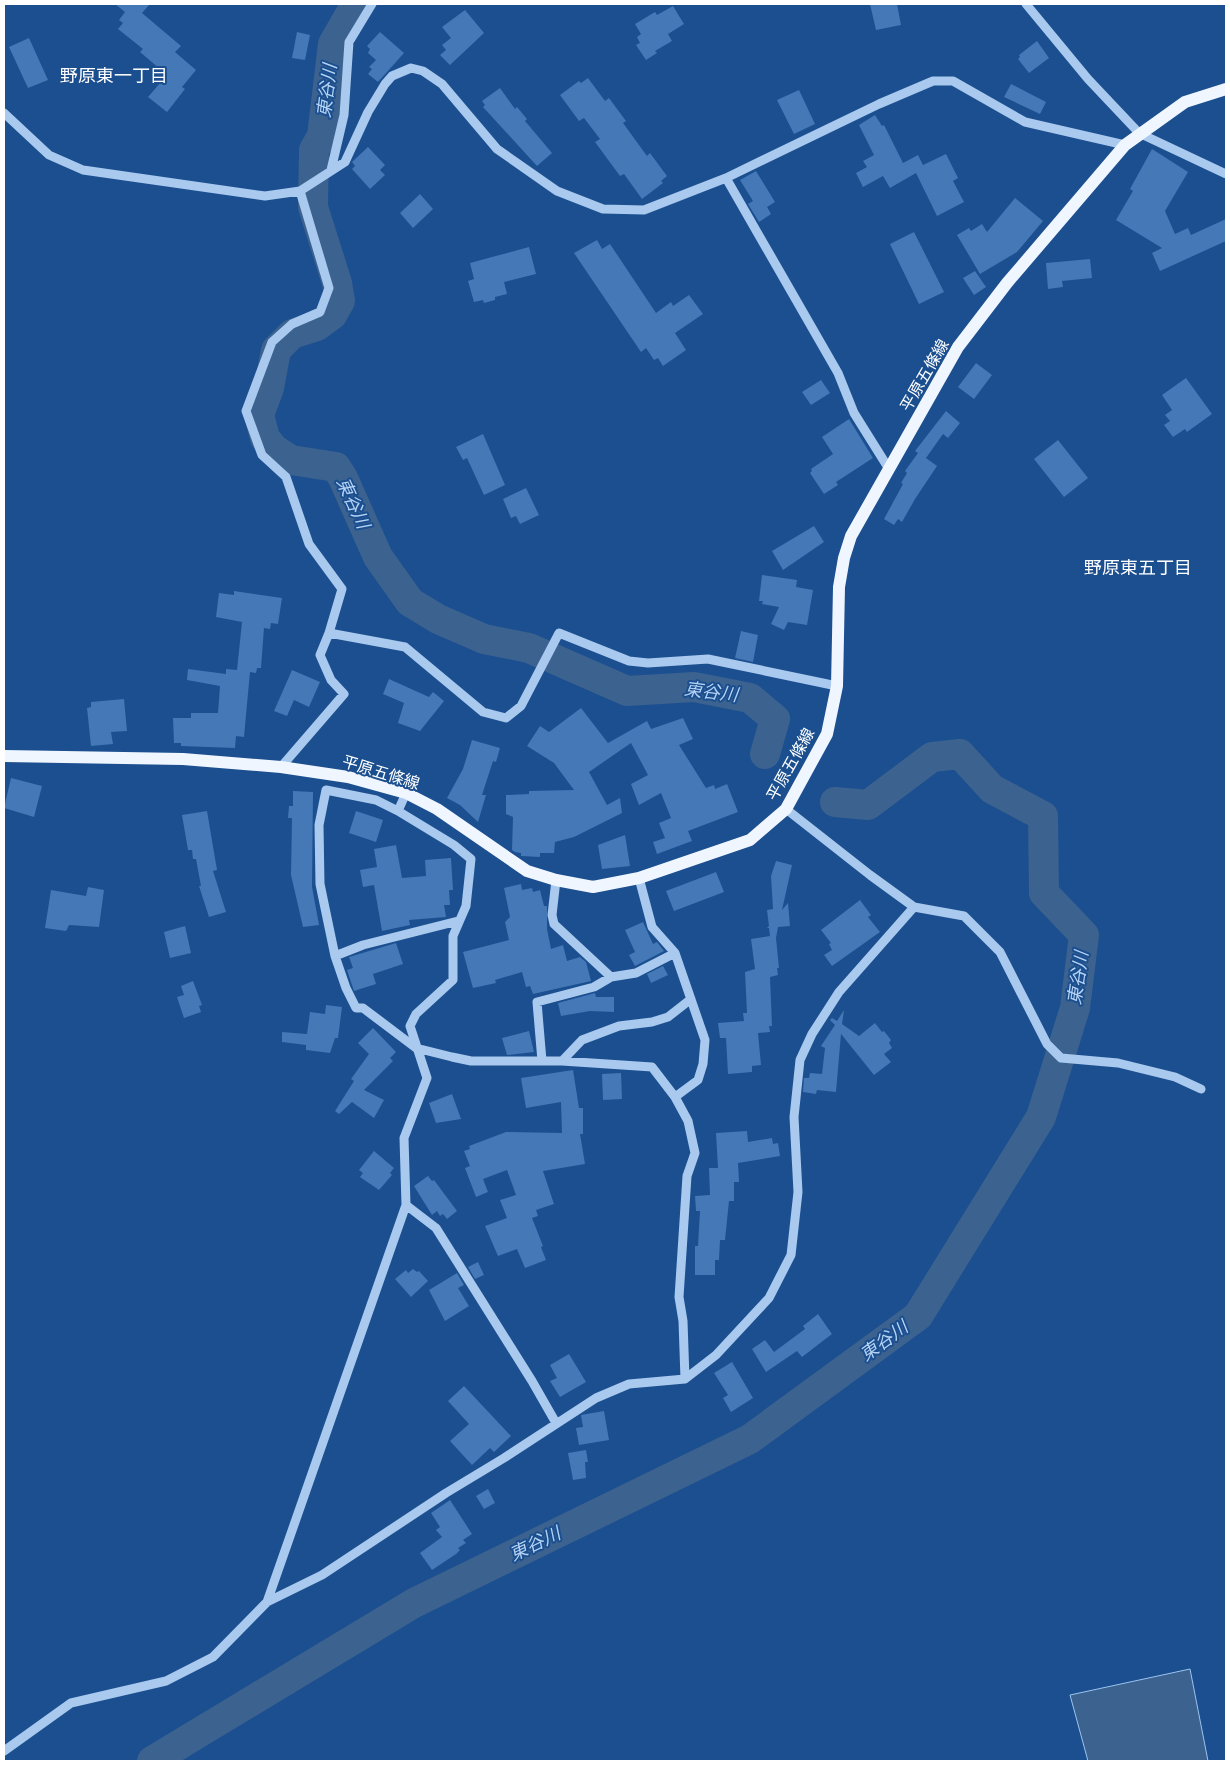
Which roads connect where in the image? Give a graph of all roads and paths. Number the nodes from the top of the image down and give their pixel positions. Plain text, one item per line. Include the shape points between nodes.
1 (372, 4) edge
2 (1026, 4) edge
3 (1226, 89) edge
4 (4, 112) edge
5 (1138, 134) junction
6 (1125, 146) junction
7 (331, 170) junction
8 (1226, 174) edge
9 (726, 178) junction
10 (300, 192) junction
11 (889, 469) junction
12 (329, 633) junction
13 (837, 686) junction
14 (4, 756) edge
15 (281, 767) junction
16 (406, 793) junction
17 (786, 809) junction
18 (398, 811) junction
19 (639, 878) junction
20 (556, 880) junction
21 (914, 907) junction
22 (458, 921) junction
23 (675, 953) junction
24 (335, 956) junction
25 (611, 977) junction
26 (690, 999) junction
27 (416, 1048) junction
28 (542, 1061) junction
29 (562, 1061) junction
30 (1202, 1089) dead end
31 (675, 1097) junction
32 (406, 1205) junction
33 (685, 1379) junction
34 (556, 1423) junction
35 (267, 1602) junction
36 (4, 1750) edge

1 - 7 street via 349,42 344,115
2 - 5 street
3 - 5 main road, 平原五條線 via 1185,102
4 - 10 street via 49,154 83,170 265,196
5 - 6 main road, 平原五條線
5 - 8 street
6 - 9 street via 1025,122 953,81 934,81
6 - 11 main road, 平原五條線 via 1006,283 958,347
7 - 9 street via 345,162 385,84 392,76 411,68 423,71 442,84 497,149 557,191 596,206 644,210
7 - 10 street
9 - 11 street via 838,373 854,413
10 - 12 street via 329,288 320,312 292,324 272,342 246,411 262,455 286,477 309,544 342,589
11 - 13 main road, 平原五條線 via 851,536 844,558 839,587
12 - 13 street via 405,647 483,712 506,718 521,706 559,633 629,661 708,659
12 - 15 street via 320,655 331,680 344,694
13 - 17 main road, 平原五條線 via 827,734
14 - 15 main road, 平原五條線 via 183,760
15 - 16 main road, 平原五條線 via 348,777
16 - 18 street
16 - 20 main road, 平原五條線 via 437,809 527,871
17 - 19 main road, 平原五條線 via 750,840
17 - 21 street
18 - 22 street via 471,859 466,906
18 - 24 street via 376,800 326,790 319,825 320,884
19 - 20 main road, 平原五條線 via 593,887
19 - 23 street via 652,927
20 - 25 street via 554,924
21 - 30 street via 964,916 1000,952 1047,1044 1061,1058 1118,1063 1175,1077
21 - 33 street via 839,992 812,1034 800,1060 794,1117 798,1192 792,1255 769,1298 716,1355
22 - 24 street via 363,945
22 - 27 street via 453,936 453,980 416,1014 410,1026
23 - 25 street via 636,973
23 - 26 street
24 - 27 street via 356,1008 363,1008
25 - 28 street via 594,987 537,1002
26 - 29 street via 668,1017 619,1026 582,1040
26 - 31 street via 705,1040 703,1064 698,1080
27 - 28 street via 471,1061
27 - 32 street via 427,1078 404,1138
28 - 29 street
29 - 31 street via 652,1067
31 - 33 street via 688,1121 695,1153 687,1176 679,1297
32 - 34 street via 436,1228
32 - 35 street
33 - 34 street via 629,1384 596,1398
34 - 35 street via 322,1575
35 - 36 street via 213,1657 166,1681 71,1703

